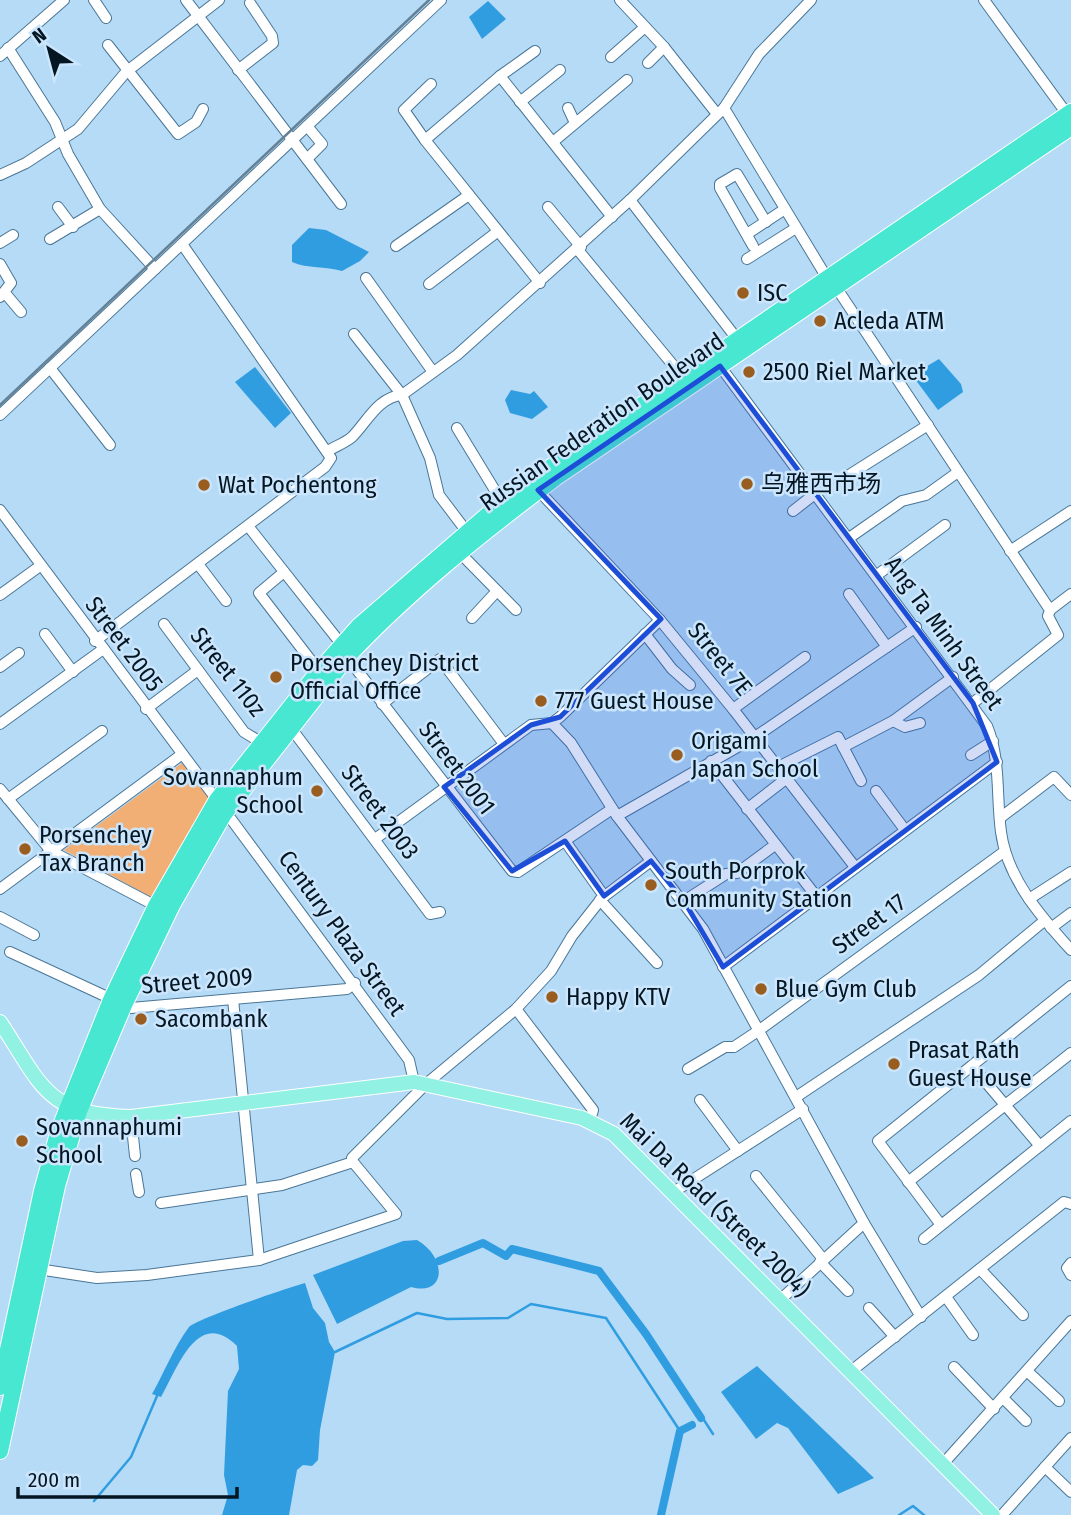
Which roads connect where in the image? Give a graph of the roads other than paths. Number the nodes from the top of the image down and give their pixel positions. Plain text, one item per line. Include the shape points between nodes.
1 (64, 0) edge
2 (94, 0) edge
3 (186, 0) edge
4 (219, 0) edge
5 (441, 0) edge
6 (620, 0) edge
7 (811, 0) edge
8 (984, 0) edge
9 (250, 3) dead end
10 (106, 18) dead end
11 (198, 18) junction
12 (645, 27) junction
13 (107, 45) dead end
14 (664, 47) junction
15 (535, 51) dead end
16 (4, 52) edge
17 (611, 57) dead end
18 (648, 63) dead end
19 (560, 70) dead end
20 (238, 71) junction
21 (126, 72) junction
22 (499, 76) junction
23 (627, 80) dead end
24 (431, 84) dead end
25 (520, 102) junction
26 (568, 108) dead end
27 (203, 109) dead end
28 (721, 111) junction
29 (1070, 118) edge
30 (575, 122) junction
31 (307, 126) junction
32 (64, 138) junction
33 (425, 140) junction
34 (292, 141) junction
35 (553, 142) junction
36 (307, 159) junction
37 (0, 175) edge
38 (469, 195) junction
39 (630, 200) junction
40 (341, 204) dead end
41 (58, 207) dead end
42 (548, 207) dead end
43 (100, 209) junction
44 (785, 209) junction
45 (612, 217) junction
46 (766, 222) junction
47 (73, 227) junction
48 (796, 228) junction
49 (497, 232) junction
50 (747, 234) junction
51 (13, 235) dead end
52 (50, 239) dead end
53 (0, 243) edge
54 (181, 244) junction
55 (396, 246) dead end
56 (753, 246) dead end
57 (579, 248) junction
58 (747, 259) dead end
59 (0, 264) edge
60 (155, 269) junction
61 (366, 278) dead end
62 (540, 282) junction
63 (831, 282) junction
64 (429, 284) dead end
65 (2, 295) edge
66 (21, 312) dead end
67 (354, 334) dead end
68 (737, 339) junction
69 (720, 366) junction
70 (50, 368) junction
71 (433, 372) junction
72 (682, 376) junction
73 (402, 395) junction
74 (638, 414) junction
75 (0, 415) edge
76 (928, 425) junction
77 (457, 428) dead end
78 (110, 445) dead end
79 (328, 451) junction
80 (958, 472) junction
81 (846, 477) dead end
82 (538, 490) junction
83 (816, 493) junction
84 (502, 502) junction
85 (0, 510) edge
86 (793, 511) dead end
87 (1071, 511) edge
88 (490, 520) junction
89 (946, 525) dead end
90 (248, 526) junction
91 (467, 532) junction
92 (849, 538) junction
93 (1010, 551) junction
94 (461, 554) junction
95 (198, 564) junction
96 (40, 566) junction
97 (284, 572) junction
98 (877, 575) junction
99 (497, 591) junction
100 (849, 594) dead end
101 (1071, 594) edge
102 (0, 595) edge
103 (226, 601) dead end
104 (516, 610) dead end
105 (1050, 610) junction
106 (472, 618) dead end
107 (660, 620) junction
108 (164, 624) dead end
109 (916, 627) junction
110 (45, 634) dead end
111 (645, 634) junction
112 (99, 646) junction
113 (887, 647) junction
114 (344, 651) junction
115 (19, 653) dead end
116 (805, 657) dead end
117 (0, 667) edge
118 (198, 670) junction
119 (319, 671) junction
120 (73, 672) junction
121 (953, 677) junction
122 (690, 685) dead end
123 (973, 703) junction
124 (382, 704) junction
125 (146, 709) junction
126 (733, 709) junction
127 (894, 721) junction
128 (552, 723) junction
129 (920, 723) dead end
130 (0, 724) edge
131 (291, 728) junction
132 (102, 731) dead end
133 (755, 737) junction
134 (993, 741) junction
135 (262, 743) junction
136 (504, 744) junction
137 (843, 747) junction
138 (181, 755) junction
139 (971, 755) dead end
140 (711, 761) junction
141 (997, 762) junction
142 (778, 767) junction
143 (787, 778) junction
144 (862, 781) dead end
145 (444, 787) junction
146 (0, 789) edge
147 (876, 792) dead end
148 (1071, 795) edge
149 (8, 799) junction
150 (220, 807) junction
151 (747, 809) junction
152 (615, 812) junction
153 (1000, 818) junction
154 (905, 830) junction
155 (375, 839) junction
156 (565, 841) junction
157 (775, 845) junction
158 (51, 851) junction
159 (1005, 851) junction
160 (651, 861) junction
161 (855, 867) junction
162 (1071, 872) edge
163 (0, 889) edge
164 (816, 896) junction
165 (602, 898) junction
166 (1029, 899) junction
167 (684, 901) junction
168 (156, 906) junction
169 (440, 912) dead end
170 (1071, 913) edge
171 (0, 917) edge
172 (1047, 924) junction
173 (34, 935) dead end
174 (1071, 950) edge
175 (10, 952) dead end
176 (657, 963) dead end
177 (723, 967) junction
178 (355, 983) junction
179 (1071, 986) edge
180 (233, 999) junction
181 (117, 1003) junction
182 (516, 1009) junction
183 (0, 1022) edge
184 (758, 1031) junction
185 (1071, 1053) edge
186 (972, 1066) junction
187 (688, 1069) dead end
188 (420, 1083) junction
189 (796, 1097) junction
190 (700, 1100) dead end
191 (244, 1102) junction
192 (1006, 1105) junction
193 (73, 1109) junction
194 (803, 1109) junction
195 (131, 1117) junction
196 (590, 1120) junction
197 (1071, 1121) edge
198 (1040, 1146) junction
199 (738, 1151) junction
200 (135, 1156) dead end
201 (353, 1163) junction
202 (136, 1174) dead end
203 (756, 1176) dead end
204 (908, 1182) junction
205 (254, 1190) junction
206 (139, 1192) dead end
207 (672, 1193) junction
208 (161, 1203) dead end
209 (1071, 1204) edge
210 (864, 1223) junction
211 (941, 1225) junction
212 (924, 1239) dead end
213 (259, 1260) junction
214 (821, 1260) junction
215 (1071, 1263) edge
216 (38, 1269) junction
217 (980, 1269) junction
218 (1071, 1275) edge
219 (848, 1291) dead end
220 (946, 1297) junction
221 (780, 1300) junction
222 (869, 1308) dead end
223 (1023, 1315) dead end
224 (921, 1317) junction
225 (1071, 1321) edge
226 (974, 1335) dead end
227 (895, 1337) junction
228 (9, 1357) edge
229 (954, 1367) dead end
230 (1027, 1371) junction
231 (850, 1372) junction
232 (0, 1387) edge
233 (1003, 1398) junction
234 (1059, 1401) dead end
235 (994, 1409) junction
236 (1026, 1421) dead end
237 (1070, 1440) edge
238 (0, 1451) edge
239 (942, 1465) junction
240 (1045, 1467) junction
241 (1071, 1492) edge
242 (993, 1515) edge
243 (1002, 1515) edge

1 - 16 street
2 - 10 street
3 - 11 street
4 - 11 street
5 - 31 street
6 - 12 street
7 - 28 street via 759,54
8 - 29 street
9 - 20 street via 274,43
11 - 20 street
11 - 21 street
12 - 14 street
12 - 17 street
13 - 21 street
14 - 18 street
14 - 28 street
15 - 22 street
16 - 32 street
19 - 25 street
20 - 34 street
21 - 27 street via 177,134 196,122
21 - 32 street via 96,112
22 - 25 street
22 - 33 street
23 - 30 street
24 - 33 street via 404,110
25 - 35 street
26 - 30 street
28 - 39 street
28 - 44 street
29 - 63 highway, Russian Federation Boulevard
30 - 35 street
31 - 34 street
31 - 36 street via 322,144
32 - 37 street
32 - 43 street via 68,154
33 - 38 street
34 - 36 street
34 - 54 street
35 - 45 street
36 - 40 street
38 - 49 street
38 - 55 street
39 - 45 street
39 - 68 street
41 - 47 street
42 - 57 street
43 - 47 street
43 - 60 street
44 - 46 street
44 - 48 street
45 - 57 street
46 - 50 street
46 - 50 street via 734,174 719,186
47 - 52 street
48 - 58 street
48 - 63 street
49 - 62 street
49 - 64 street
50 - 56 street
51 - 53 street
54 - 60 street
54 - 79 street
57 - 62 street
57 - 72 street
59 - 65 street via 10,283
60 - 70 street
61 - 71 street
62 - 71 street
63 - 68 highway, Russian Federation Boulevard
63 - 69 highway, Russian Federation Boulevard
63 - 76 street
65 - 66 street
67 - 73 street
68 - 72 highway, Russian Federation Boulevard
69 - 74 highway, Russian Federation Boulevard
69 - 83 street, Ang Ta Minh Street
70 - 75 street
70 - 78 street
71 - 73 street
72 - 74 highway, Russian Federation Boulevard
73 - 79 street via 373,410 350,439
73 - 91 street via 430,458 439,495
74 - 82 highway, Russian Federation Boulevard
74 - 84 highway, Russian Federation Boulevard
76 - 80 street
76 - 81 street
77 - 84 street
79 - 90 street via 331,458 325,467
80 - 92 street via 926,495 902,501
80 - 93 street
82 - 88 highway, Russian Federation Boulevard
82 - 107 street, Street 7E
83 - 86 street
83 - 92 street, Ang Ta Minh Street
84 - 88 highway, Russian Federation Boulevard
85 - 96 street, Street 2005
87 - 93 street
88 - 91 highway, Russian Federation Boulevard
88 - 94 highway, Russian Federation Boulevard
89 - 98 street
90 - 95 street
90 - 97 street, Street 2001
91 - 114 highway, Russian Federation Boulevard
92 - 98 street, Ang Ta Minh Street
93 - 105 street
94 - 99 street
94 - 114 highway, Russian Federation Boulevard
95 - 103 street
95 - 112 street
96 - 102 street
96 - 112 street, Street 2005
97 - 114 street, Street 2001
97 - 119 street via 259,593
98 - 109 street, Ang Ta Minh Street
99 - 104 street
99 - 106 street
100 - 113 street
101 - 105 street
105 - 123 street via 1048,616 1058,637
107 - 111 street
107 - 126 street, Street 7E
108 - 118 street, Street 110z
109 - 113 street
109 - 121 street, Ang Ta Minh Street
110 - 120 street
111 - 122 street
111 - 128 street
112 - 120 street
112 - 125 street, Street 2005
113 - 133 street
114 - 119 highway, Russian Federation Boulevard
114 - 124 street, Street 2001
114 - 131 highway, Russian Federation Boulevard
115 - 117 street
116 - 126 street
118 - 125 street
118 - 135 street, Street 110z via 244,732
119 - 135 highway, Russian Federation Boulevard
120 - 130 street
121 - 123 street, Ang Ta Minh Street
121 - 127 street
123 - 134 street, Ang Ta Minh Street
124 - 136 street via 440,659
124 - 145 street, Street 2001
125 - 138 street, Street 2005
126 - 133 street, Street 7E
127 - 129 street via 905,727
127 - 137 street
128 - 136 street via 531,725
128 - 152 street via 581,757
131 - 150 highway, Russian Federation Boulevard
131 - 155 street, Street 2003
132 - 149 street
133 - 140 street
133 - 142 street, Street 7E
134 - 139 street
134 - 141 street, Ang Ta Minh Street
135 - 150 highway, Russian Federation Boulevard
136 - 145 street
137 - 142 street via 838,737
137 - 144 street
138 - 150 street, Street 2005
138 - 158 street
140 - 151 street
140 - 152 street
141 - 153 street, Ang Ta Minh Street
141 - 154 street
142 - 143 street, Street 7E
143 - 151 street
143 - 161 street, Street 7E
145 - 155 street
145 - 156 street, Street 2001 via 509,870 518,872
146 - 149 street
147 - 154 street
148 - 153 street via 1054,777
149 - 158 street
150 - 168 highway, Russian Federation Boulevard
150 - 178 street, Century Plaza Street
150 - 181 highway, Russian Federation Boulevard
151 - 157 street
152 - 156 street
152 - 160 street
153 - 159 street, Ang Ta Minh Street
154 - 161 street
155 - 169 street, Street 2003 via 430,914
156 - 165 street
157 - 164 street
157 - 167 street via 737,873 726,874
158 - 163 street
158 - 168 street
159 - 166 street, Ang Ta Minh Street
159 - 184 street, Street 17
160 - 165 street
160 - 167 street
161 - 164 street
162 - 166 street
164 - 177 street
165 - 176 street
165 - 182 street via 551,971
166 - 172 street, Ang Ta Minh Street
167 - 177 street
168 - 181 highway, Russian Federation Boulevard
170 - 172 street
171 - 173 street
172 - 174 street, Ang Ta Minh Street
172 - 189 street
175 - 181 street, Street 2009
177 - 184 street
178 - 180 street, Street 2009 via 347,989
178 - 188 street, Century Plaza Street
179 - 186 street
180 - 181 street, Street 2009 via 131,1008
180 - 191 street
181 - 193 highway, Russian Federation Boulevard
182 - 188 street
182 - 196 street via 593,1110
183 - 193 main road via 41,1085 56,1101
184 - 187 street, Street 17
184 - 189 street
185 - 192 street
186 - 192 street
186 - 204 street via 878,1141
188 - 191 main road, Mai Da Road (Street 2004)
188 - 196 main road, Mai Da Road (Street 2004)
188 - 201 street via 352,1158
189 - 194 street
190 - 199 street
191 - 195 main road, Mai Da Road (Street 2004)
191 - 205 street
192 - 198 street
192 - 204 street
193 - 195 main road, Mai Da Road (Street 2004) via 98,1116
193 - 216 highway, Russian Federation Boulevard
193 - 228 highway, Russian Federation Boulevard via 43,1184
194 - 199 street
194 - 210 street
195 - 200 street
196 - 207 main road, Mai Da Road (Street 2004) via 614,1134
197 - 198 street
198 - 211 street
199 - 207 street
201 - 205 street via 303,1181
201 - 213 street via 396,1214
202 - 206 street
203 - 214 street
204 - 211 street
205 - 208 street
205 - 213 street
207 - 221 main road, Mai Da Road (Street 2004)
209 - 217 street via 1064,1202
210 - 214 street
210 - 224 street
211 - 212 street
213 - 216 street via 97,1278
214 - 219 street
214 - 221 street
215 - 218 street via 1066,1268
216 - 228 highway, Russian Federation Boulevard
217 - 220 street
217 - 223 street
220 - 224 street
220 - 226 street
221 - 231 main road, Mai Da Road (Street 2004)
222 - 227 street
224 - 227 street
225 - 230 street
227 - 231 street
228 - 232 highway, Russian Federation Boulevard
228 - 238 highway, Russian Federation Boulevard
229 - 235 street
230 - 233 street
230 - 234 street
231 - 239 main road, Mai Da Road (Street 2004)
233 - 235 street
233 - 236 street
235 - 239 street
237 - 240 street
239 - 242 main road, Mai Da Road (Street 2004)
240 - 241 street
240 - 243 street

